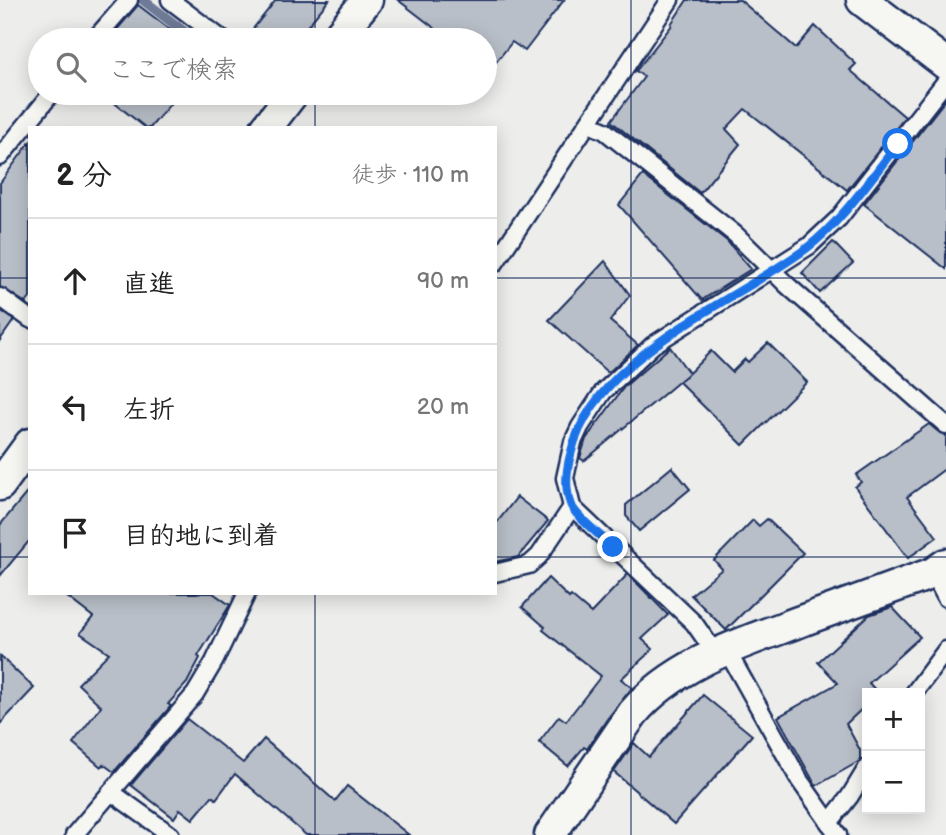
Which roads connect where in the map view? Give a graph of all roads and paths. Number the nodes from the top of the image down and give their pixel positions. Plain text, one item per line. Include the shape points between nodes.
1 (129, 0) edge
2 (170, 0) edge
3 (367, 0) edge
4 (670, 0) edge
5 (862, 0) edge
6 (104, 28) edge
7 (207, 28) edge
8 (345, 28) edge
9 (946, 67) edge
10 (42, 105) edge
11 (283, 105) edge
12 (589, 124) junction
13 (267, 126) edge
14 (0, 158) edge
15 (497, 260) edge
16 (773, 271) junction
17 (0, 296) edge
18 (28, 317) edge
19 (946, 425) edge
20 (28, 447) edge
21 (0, 485) edge
22 (572, 507) junction
23 (497, 573) edge
24 (942, 578) edge
25 (246, 595) edge
26 (946, 650) edge
27 (721, 651) junction
28 (918, 688) edge
29 (862, 776) edge
30 (111, 792) junction
31 (834, 829) edge
32 (74, 835) edge
33 (171, 835) edge
34 (550, 835) edge

1 - 6 lane
2 - 7 lane
3 - 8 street
4 - 12 lane
5 - 9 street
9 - 16 lane via 839,218
10 - 14 lane
11 - 13 street
12 - 15 lane
12 - 16 lane via 605,131 736,235
16 - 19 lane
16 - 22 lane via 669,334 603,392 573,442 565,478
17 - 18 lane
20 - 21 street
22 - 23 lane via 539,556 528,565
22 - 27 lane
24 - 27 street
25 - 30 lane via 195,694
26 - 28 lane
27 - 31 lane
27 - 34 street via 642,701
29 - 31 lane
30 - 32 lane
30 - 33 lane

